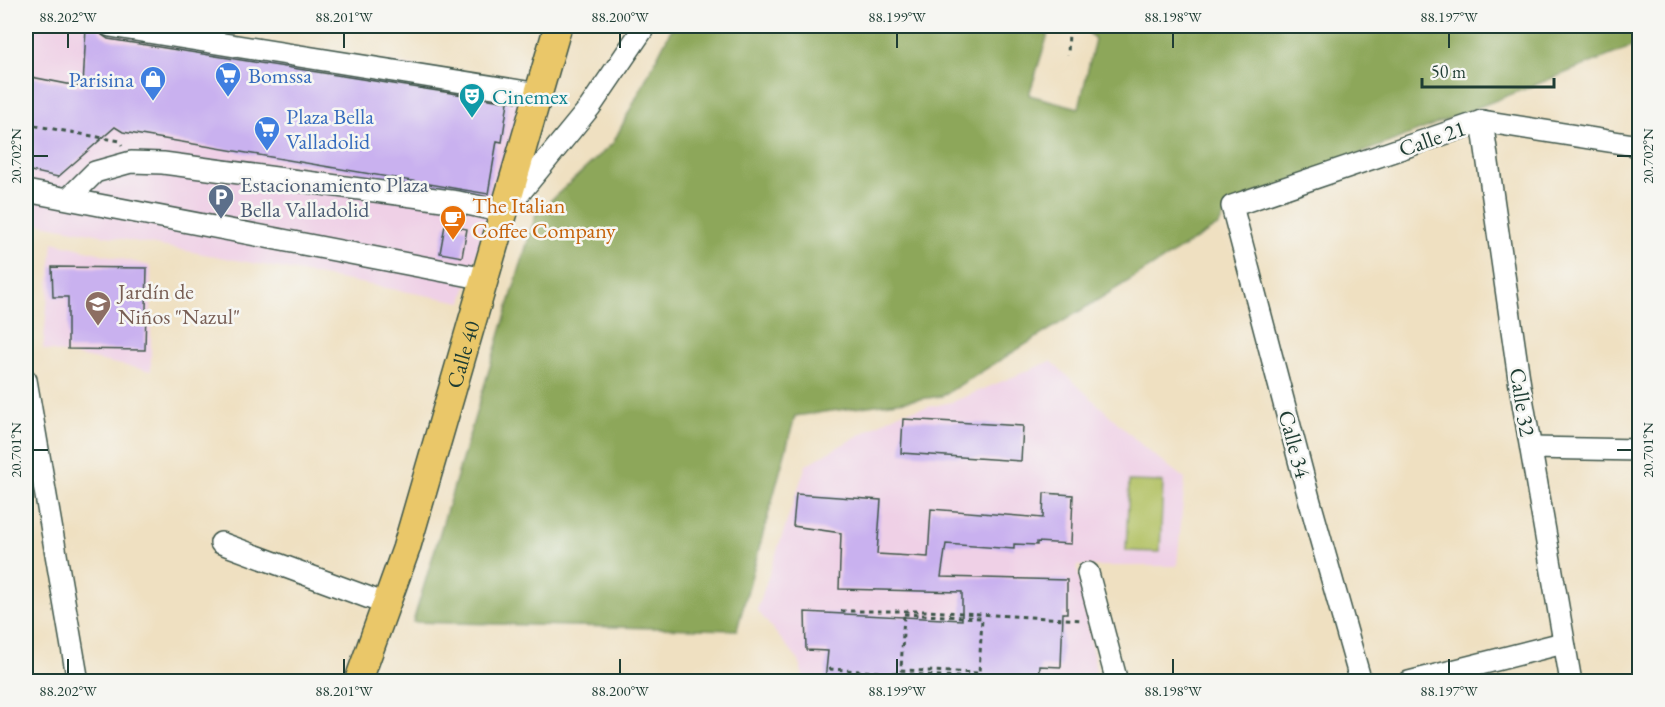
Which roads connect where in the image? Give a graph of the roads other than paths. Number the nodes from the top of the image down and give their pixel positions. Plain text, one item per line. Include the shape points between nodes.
1 (110, 26) edge
2 (558, 26) edge
3 (645, 26) edge
4 (539, 94) junction
5 (1482, 121) junction
6 (1640, 146) edge
7 (26, 191) edge
8 (69, 198) junction
9 (1232, 206) joint
10 (504, 212) junction
11 (486, 279) junction
12 (26, 380) edge
13 (1531, 448) junction
14 (1640, 450) edge
15 (222, 543) dead end
16 (1088, 573) dead end
17 (386, 604) junction
18 (1563, 643) junction
19 (78, 681) edge
20 (358, 681) edge
21 (1117, 681) edge
22 (1361, 681) edge
23 (1409, 681) edge
24 (1571, 681) edge

1 - 4 street
2 - 4 main road, Calle 40
3 - 10 street via 590,107
4 - 10 main road, Calle 40
5 - 6 street, Calle 21
5 - 9 street, Calle 21
5 - 13 street, Calle 32
7 - 8 street
8 - 10 street via 95,172 131,162 163,163 458,202
8 - 11 street
9 - 22 street, Calle 34
10 - 11 main road, Calle 40
11 - 17 main road, Calle 40
12 - 19 street
13 - 14 street
13 - 18 street, Calle 32
15 - 17 street
16 - 21 street
17 - 20 main road, Calle 40
18 - 23 street
18 - 24 street, Calle 32

